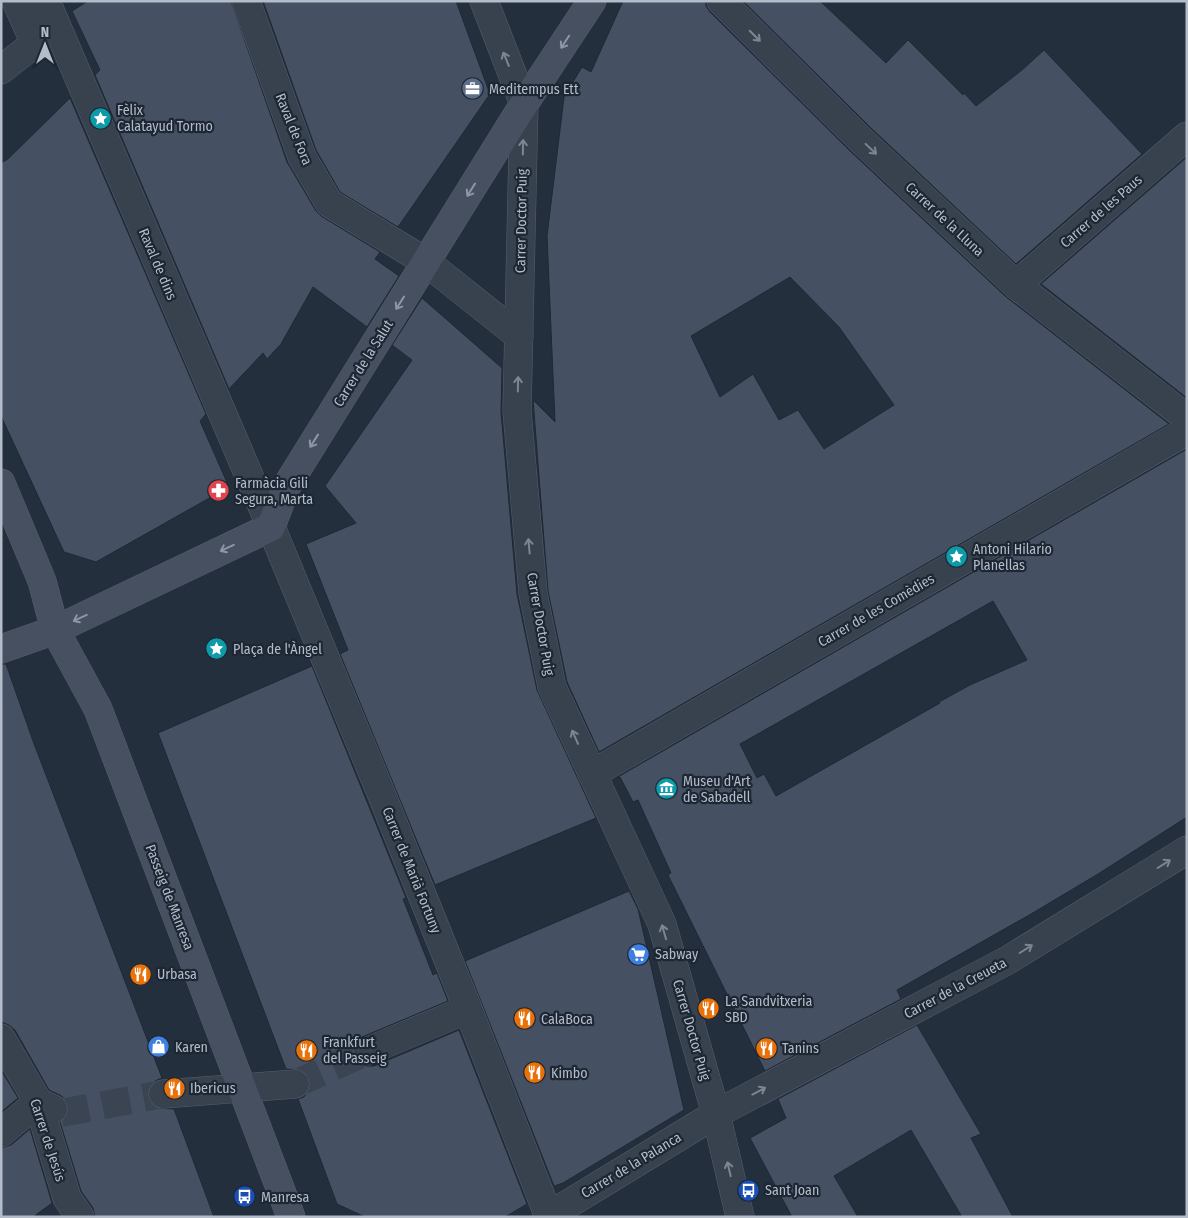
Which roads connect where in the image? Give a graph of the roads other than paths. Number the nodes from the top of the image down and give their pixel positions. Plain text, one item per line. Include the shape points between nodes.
1 (16, 1) edge
2 (46, 1) edge
3 (246, 1) edge
4 (484, 1) edge
5 (592, 1) edge
6 (721, 1) edge
7 (1, 70) edge
8 (524, 104) junction
9 (1187, 136) edge
10 (426, 262) junction
11 (1016, 285) junction
12 (519, 336) junction
13 (1187, 418) edge
14 (1187, 431) edge
15 (1, 482) edge
16 (271, 527) junction
17 (55, 630) junction
18 (1, 649) edge
19 (592, 774) junction
20 (1187, 850) edge
21 (468, 1009) junction
22 (1, 1038) edge
23 (368, 1051) tunnel mouth
24 (295, 1084) tunnel mouth
25 (243, 1088) junction
26 (164, 1094) tunnel mouth
27 (50, 1107) junction
28 (716, 1114) junction
29 (1, 1133) edge
30 (548, 1216) edge
31 (80, 1217) edge
32 (291, 1217) edge
33 (740, 1217) edge

1 - 7 street via 35,43
2 - 16 street, Raval de dins
3 - 10 street, Raval de Fora via 302,157 329,203
8 -> 4 street
5 -> 8 street, Carrer de la Salut
6 -> 11 street, Carrer de la Lluna via 860,139
8 -> 10 street, Carrer de la Salut
12 -> 8 street, Carrer Doctor Puig
9 - 11 street, Carrer de les Paus
10 - 12 street, Raval de Fora
10 -> 16 street, Carrer de la Salut via 286,487
11 - 13 street, Carrer de la Lluna
19 -> 12 street, Carrer Doctor Puig via 552,687 533,593 518,411
14 - 19 street, Carrer de les Comèdies
15 - 17 street, Passeig de Manresa via 42,581
16 -> 17 street
16 - 21 street, Carrer de Marià Fortuny
17 - 18 street
17 - 25 street, Passeig de Manresa via 98,708
28 -> 19 street, Carrer Doctor Puig via 662,924
28 -> 20 street, Carrer de la Creueta via 1008,960
21 - 23 street
21 - 30 street, Carrer de Marià Fortuny
22 - 27 street, Carrer de Jesús
24 - 25 street
25 - 26 street
25 - 32 street, Passeig de Manresa
27 - 29 street
27 - 31 street, Carrer de Jesús via 67,1198
28 - 30 street, Carrer de la Palanca
33 -> 28 street, Carrer Doctor Puig

